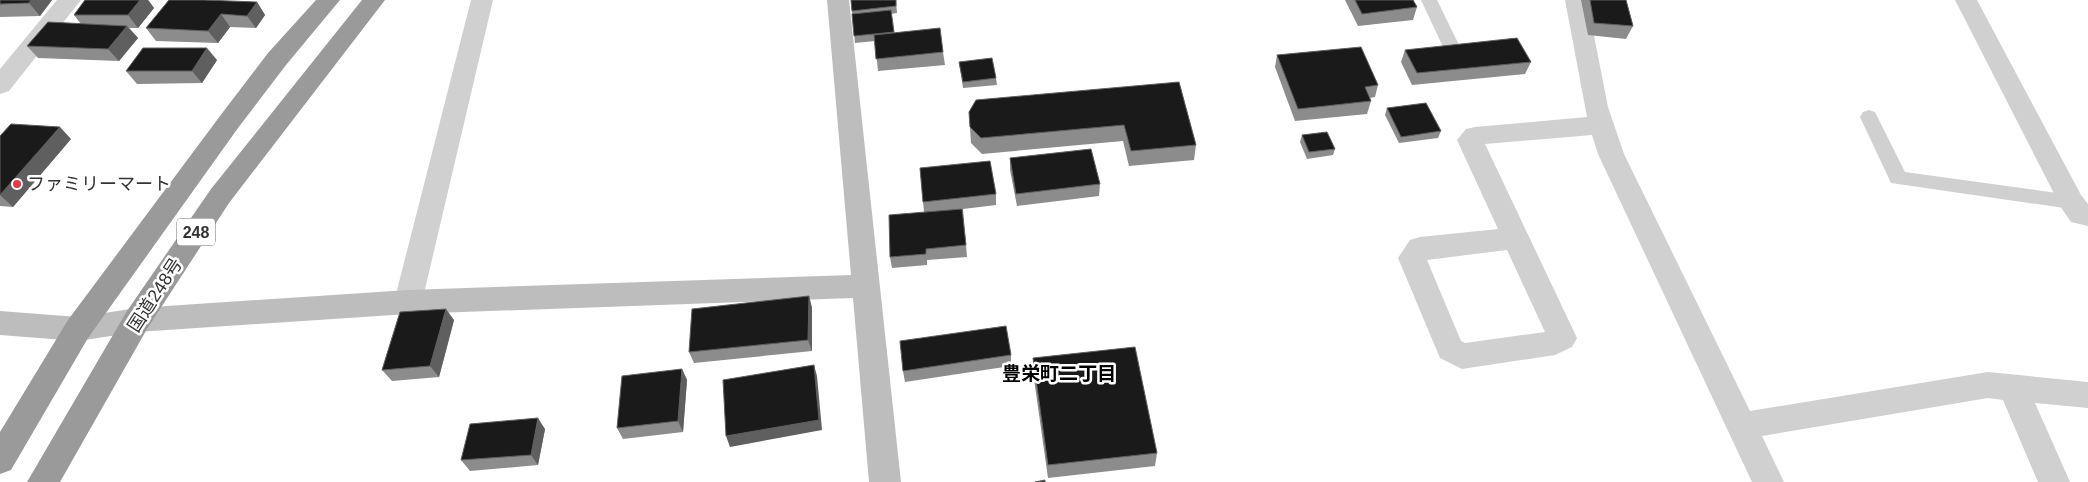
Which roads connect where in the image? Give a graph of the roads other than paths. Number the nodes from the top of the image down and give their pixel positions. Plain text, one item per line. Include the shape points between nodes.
1 (70, 0) edge
2 (329, 0) edge
3 (374, 0) edge
4 (482, 0) edge
5 (838, 0) edge
6 (1429, 0) edge
7 (1576, 0) edge
8 (1966, 0) edge
9 (1450, 45) edge
10 (0, 85) edge
11 (1869, 117) dead end
12 (1602, 125) junction
13 (2080, 209) edge
14 (1516, 238) junction
15 (865, 286) junction
16 (408, 302) junction
17 (137, 320) junction
18 (0, 323) edge
19 (78, 329) junction
20 (2013, 387) junction
21 (2088, 395) edge
22 (1742, 426) junction
23 (0, 460) edge
24 (43, 482) edge
25 (885, 482) edge
26 (1768, 482) edge
27 (2054, 482) edge

1 - 10 street
2 - 19 highway, 248 via 277,58
3 - 17 highway, 国道248号 / 248 via 220,196
4 - 16 street
5 - 15 street
6 - 9 lane
7 - 12 street
8 - 13 street
11 - 13 lane via 1898,178
12 - 14 street via 1475,136 1470,140
12 - 22 street via 1610,154
14 - 14 street via 1562,338 1555,343 1462,356 1450,349 1412,258 1420,248
15 - 16 street
15 - 25 street
16 - 17 street
17 - 19 street
17 - 24 highway, 国道248号 / 248
18 - 19 street
19 - 23 highway, 248
20 - 21 street
20 - 22 street via 1988,385
20 - 27 street
22 - 26 street

